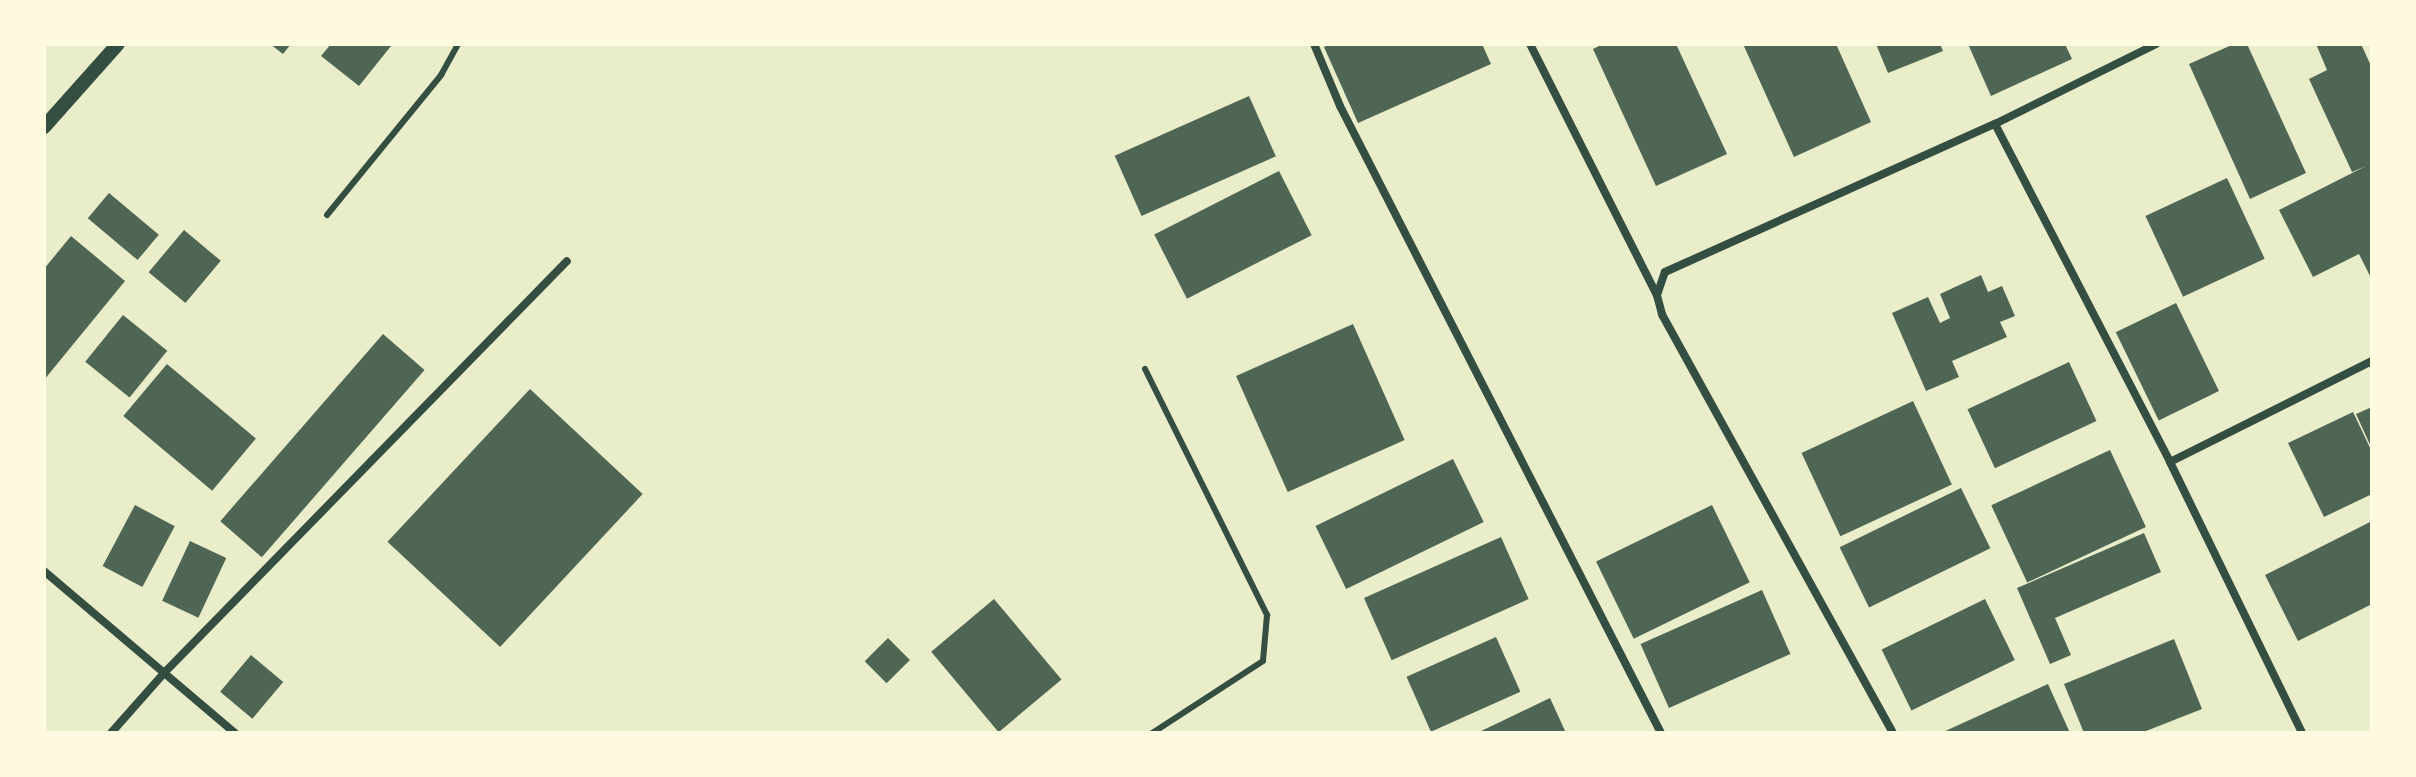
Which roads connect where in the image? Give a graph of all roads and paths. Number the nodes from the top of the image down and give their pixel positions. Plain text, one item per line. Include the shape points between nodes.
1 (118, 44) edge
2 (458, 44) edge
3 (1314, 44) edge
4 (1530, 44) edge
5 (2156, 44) edge
6 (1995, 124) junction
7 (44, 127) edge
8 (327, 215) dead end
9 (567, 261) dead end
10 (1657, 295) junction
11 (2372, 361) edge
12 (1145, 369) dead end
13 (2170, 462) junction
14 (44, 571) edge
15 (164, 673) junction
16 (111, 733) edge
17 (235, 733) edge
18 (1152, 733) edge
19 (1661, 733) edge
20 (1893, 733) edge
21 (2302, 733) edge

1 - 7 street
2 - 8 lane via 441,75
3 - 19 street via 1340,106
4 - 10 street
5 - 6 street
6 - 10 street via 1685,261 1665,272
6 - 13 street
9 - 15 street
10 - 20 street via 1662,314
11 - 13 street
12 - 18 lane via 1267,615 1263,661
13 - 21 street
14 - 15 street
15 - 16 street
15 - 17 street

